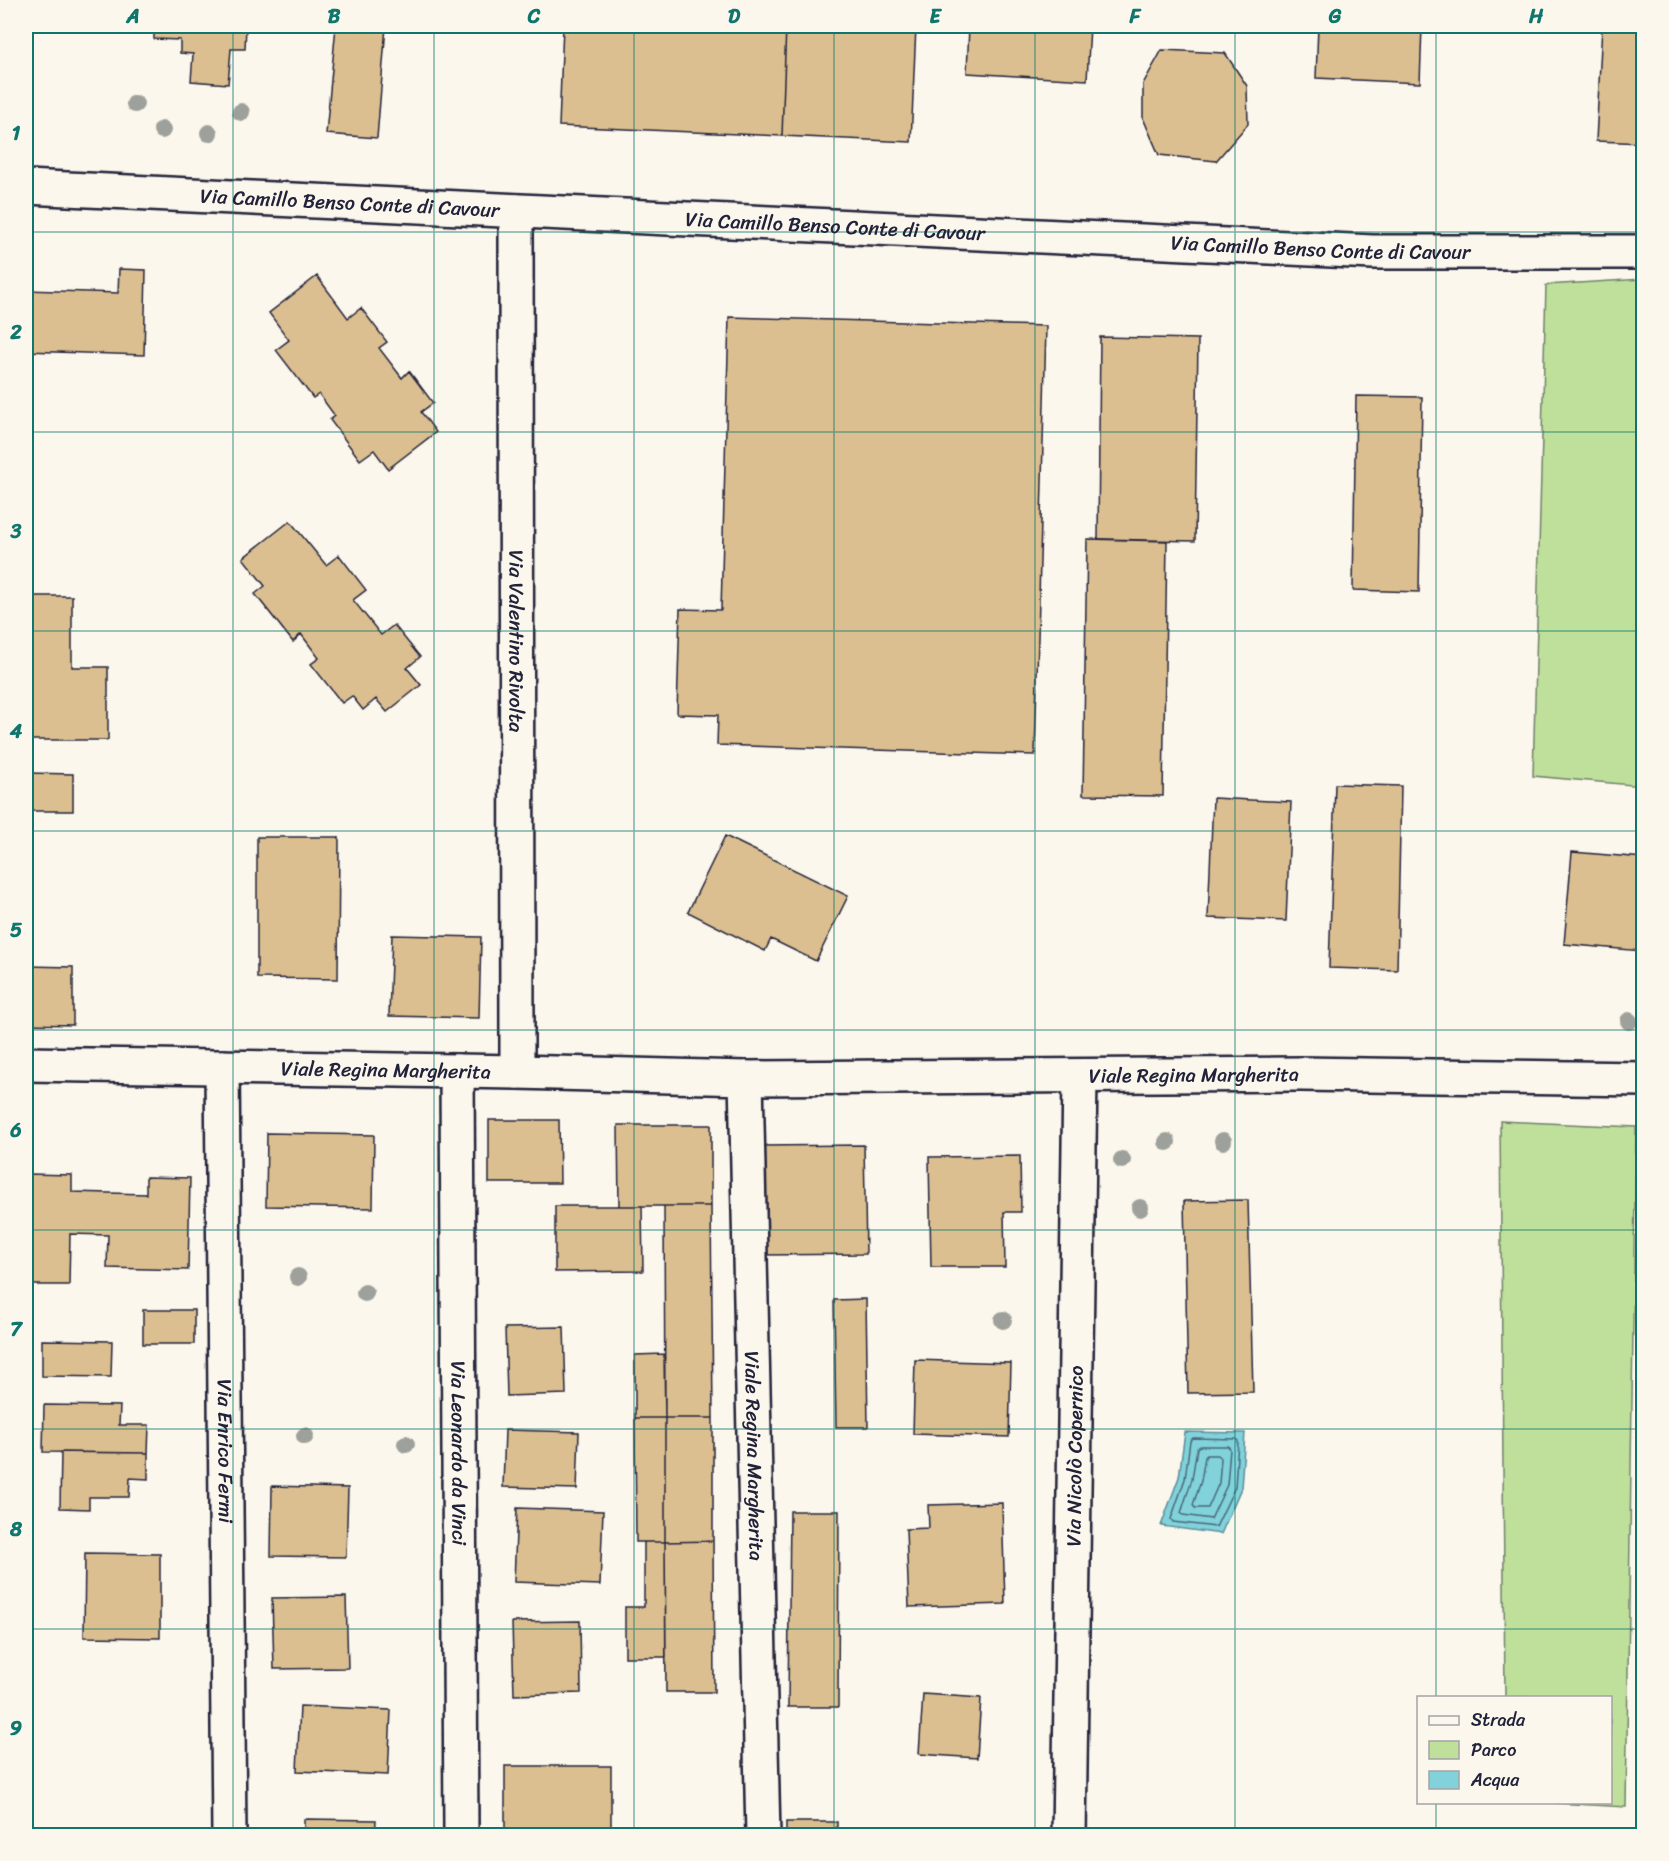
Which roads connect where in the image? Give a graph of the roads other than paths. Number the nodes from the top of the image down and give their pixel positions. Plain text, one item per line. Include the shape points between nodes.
1 (26, 188) edge
2 (516, 211) junction
3 (1644, 252) edge
4 (26, 1064) edge
5 (222, 1066) junction
6 (457, 1071) junction
7 (517, 1072) junction
8 (1080, 1077) junction
9 (746, 1078) junction
10 (1644, 1079) edge
11 (229, 1836) edge
12 (461, 1836) edge
13 (763, 1836) edge
14 (1069, 1836) edge

1 - 2 street, Via Camillo Benso Conte di Cavour
2 - 3 street, Via Camillo Benso Conte di Cavour via 1373,252
2 - 7 street, Via Valentino Rivolta
4 - 5 street, Viale Regina Margherita
5 - 6 street, Viale Regina Margherita
5 - 11 street, Via Enrico Fermi
6 - 7 street, Viale Regina Margherita
6 - 12 street, Via Leonardo da Vinci
7 - 9 street, Viale Regina Margherita
8 - 9 street, Viale Regina Margherita
8 - 10 street, Viale Regina Margherita via 1301,1074
8 - 14 street, Via Nicolò Copernico
9 - 13 street, Viale Regina Margherita

